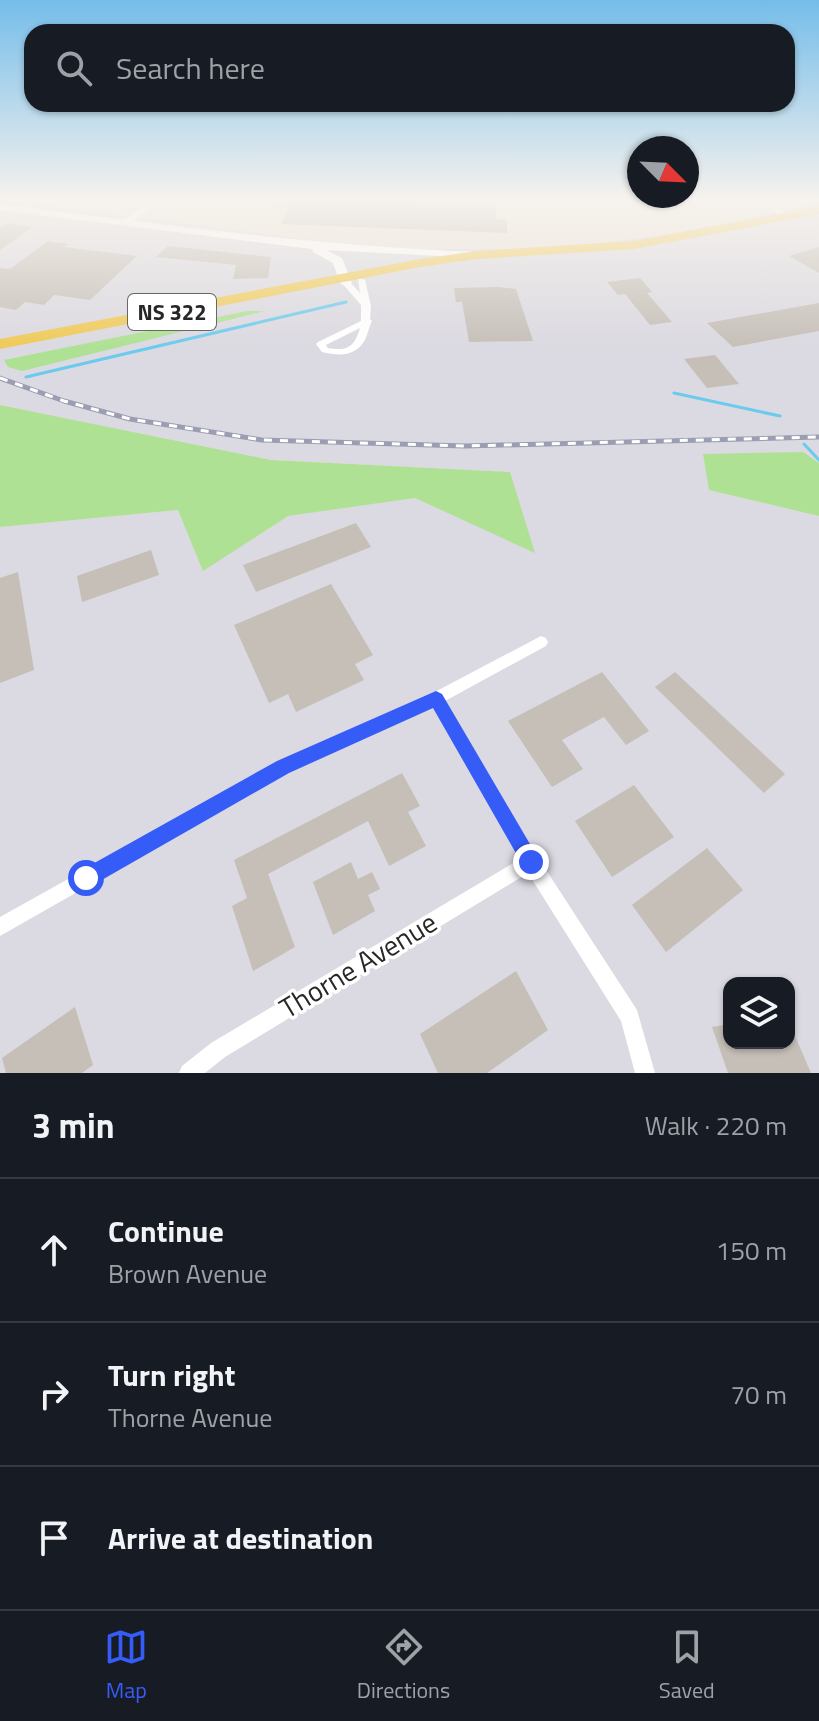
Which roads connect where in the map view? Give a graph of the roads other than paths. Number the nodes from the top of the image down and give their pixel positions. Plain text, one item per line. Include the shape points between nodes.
1 (308, 249) edge
2 (341, 249) edge
3 (362, 249) edge
4 (584, 249) edge
5 (477, 255) junction
6 (511, 255) junction
7 (352, 278) junction
8 (367, 306) junction
9 (368, 321) junction
10 (2, 349) edge
11 (541, 642) dead end
12 (436, 699) junction
13 (531, 862) junction
14 (0, 927) edge
15 (189, 1073) edge
16 (645, 1073) edge

1 - 7 main road via 332,256
2 - 7 main road
3 - 5 main road
4 - 6 main road
5 - 6 main road
5 - 7 main road, NS 322
6 - 7 main road
7 - 8 street
7 - 8 street
7 - 10 main road, NS 322
8 - 9 street
9 - 9 street via 324,340 321,344 334,353 353,348
11 - 12 street
12 - 13 street
12 - 14 street via 283,767
13 - 15 street, Thorne Avenue via 218,1050
13 - 16 street via 630,1017

